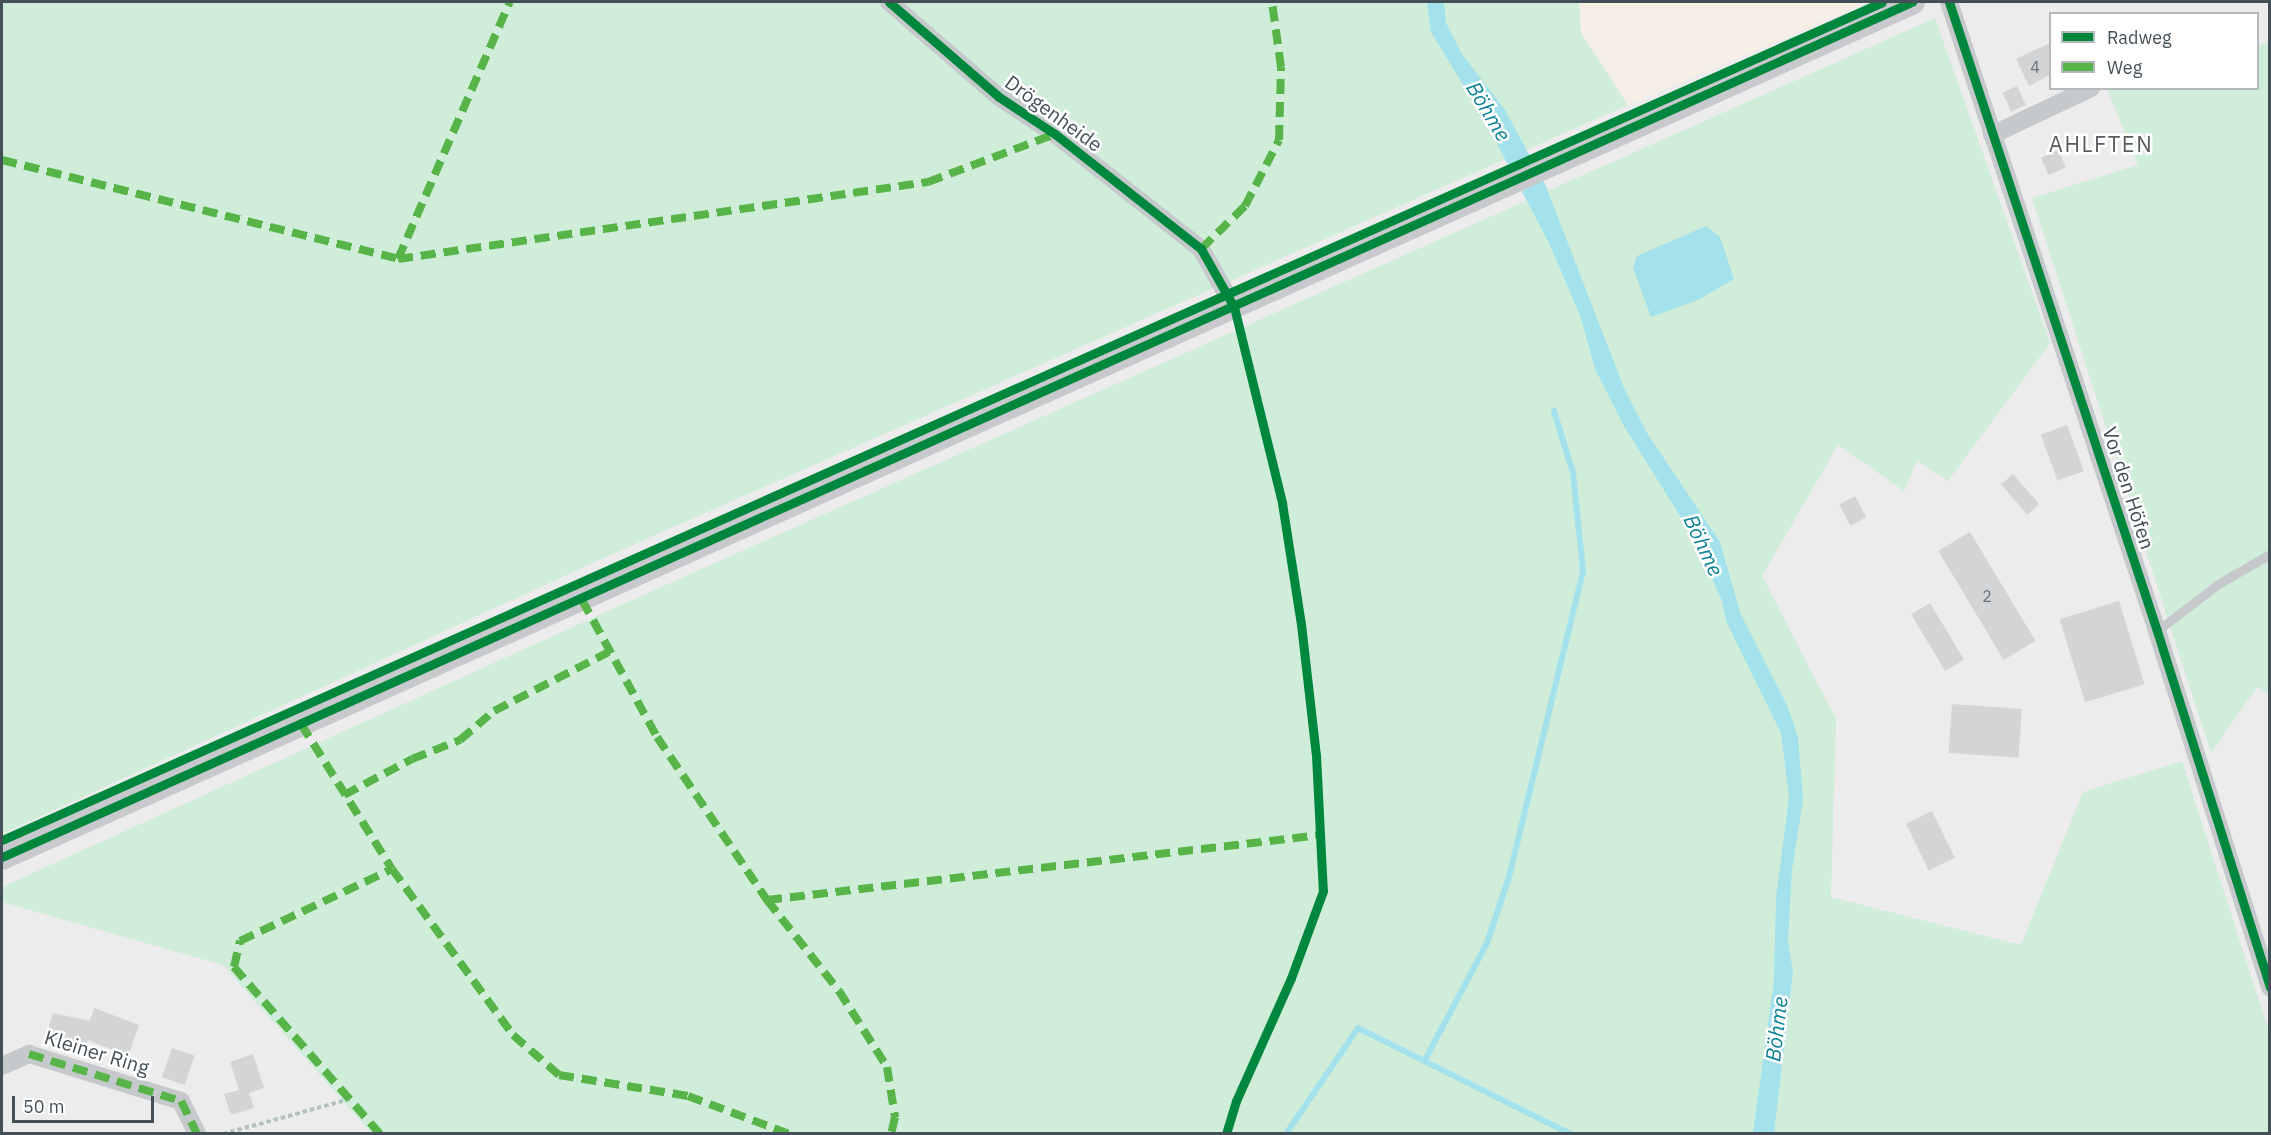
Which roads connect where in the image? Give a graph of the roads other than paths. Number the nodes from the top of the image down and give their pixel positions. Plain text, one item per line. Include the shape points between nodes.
1 (889, 2) edge
2 (1912, 2) edge
3 (1949, 2) edge
4 (2087, 90) edge
5 (1992, 135) junction
6 (1234, 306) junction
7 (2270, 554) edge
8 (2157, 631) junction
9 (2, 856) edge
10 (2270, 987) edge
11 (2, 1066) edge
12 (197, 1134) edge

1 - 6 street, Drögenheide via 999,97 1055,134 1201,249
2 - 6 main road
3 - 5 street, Vor den Höfen
4 - 5 street
5 - 8 street, Vor den Höfen
6 - 9 main road
7 - 8 lane via 2218,584
8 - 10 street, Vor den Höfen
11 - 12 street, Kleiner Ring via 29,1054 180,1101 193,1119

